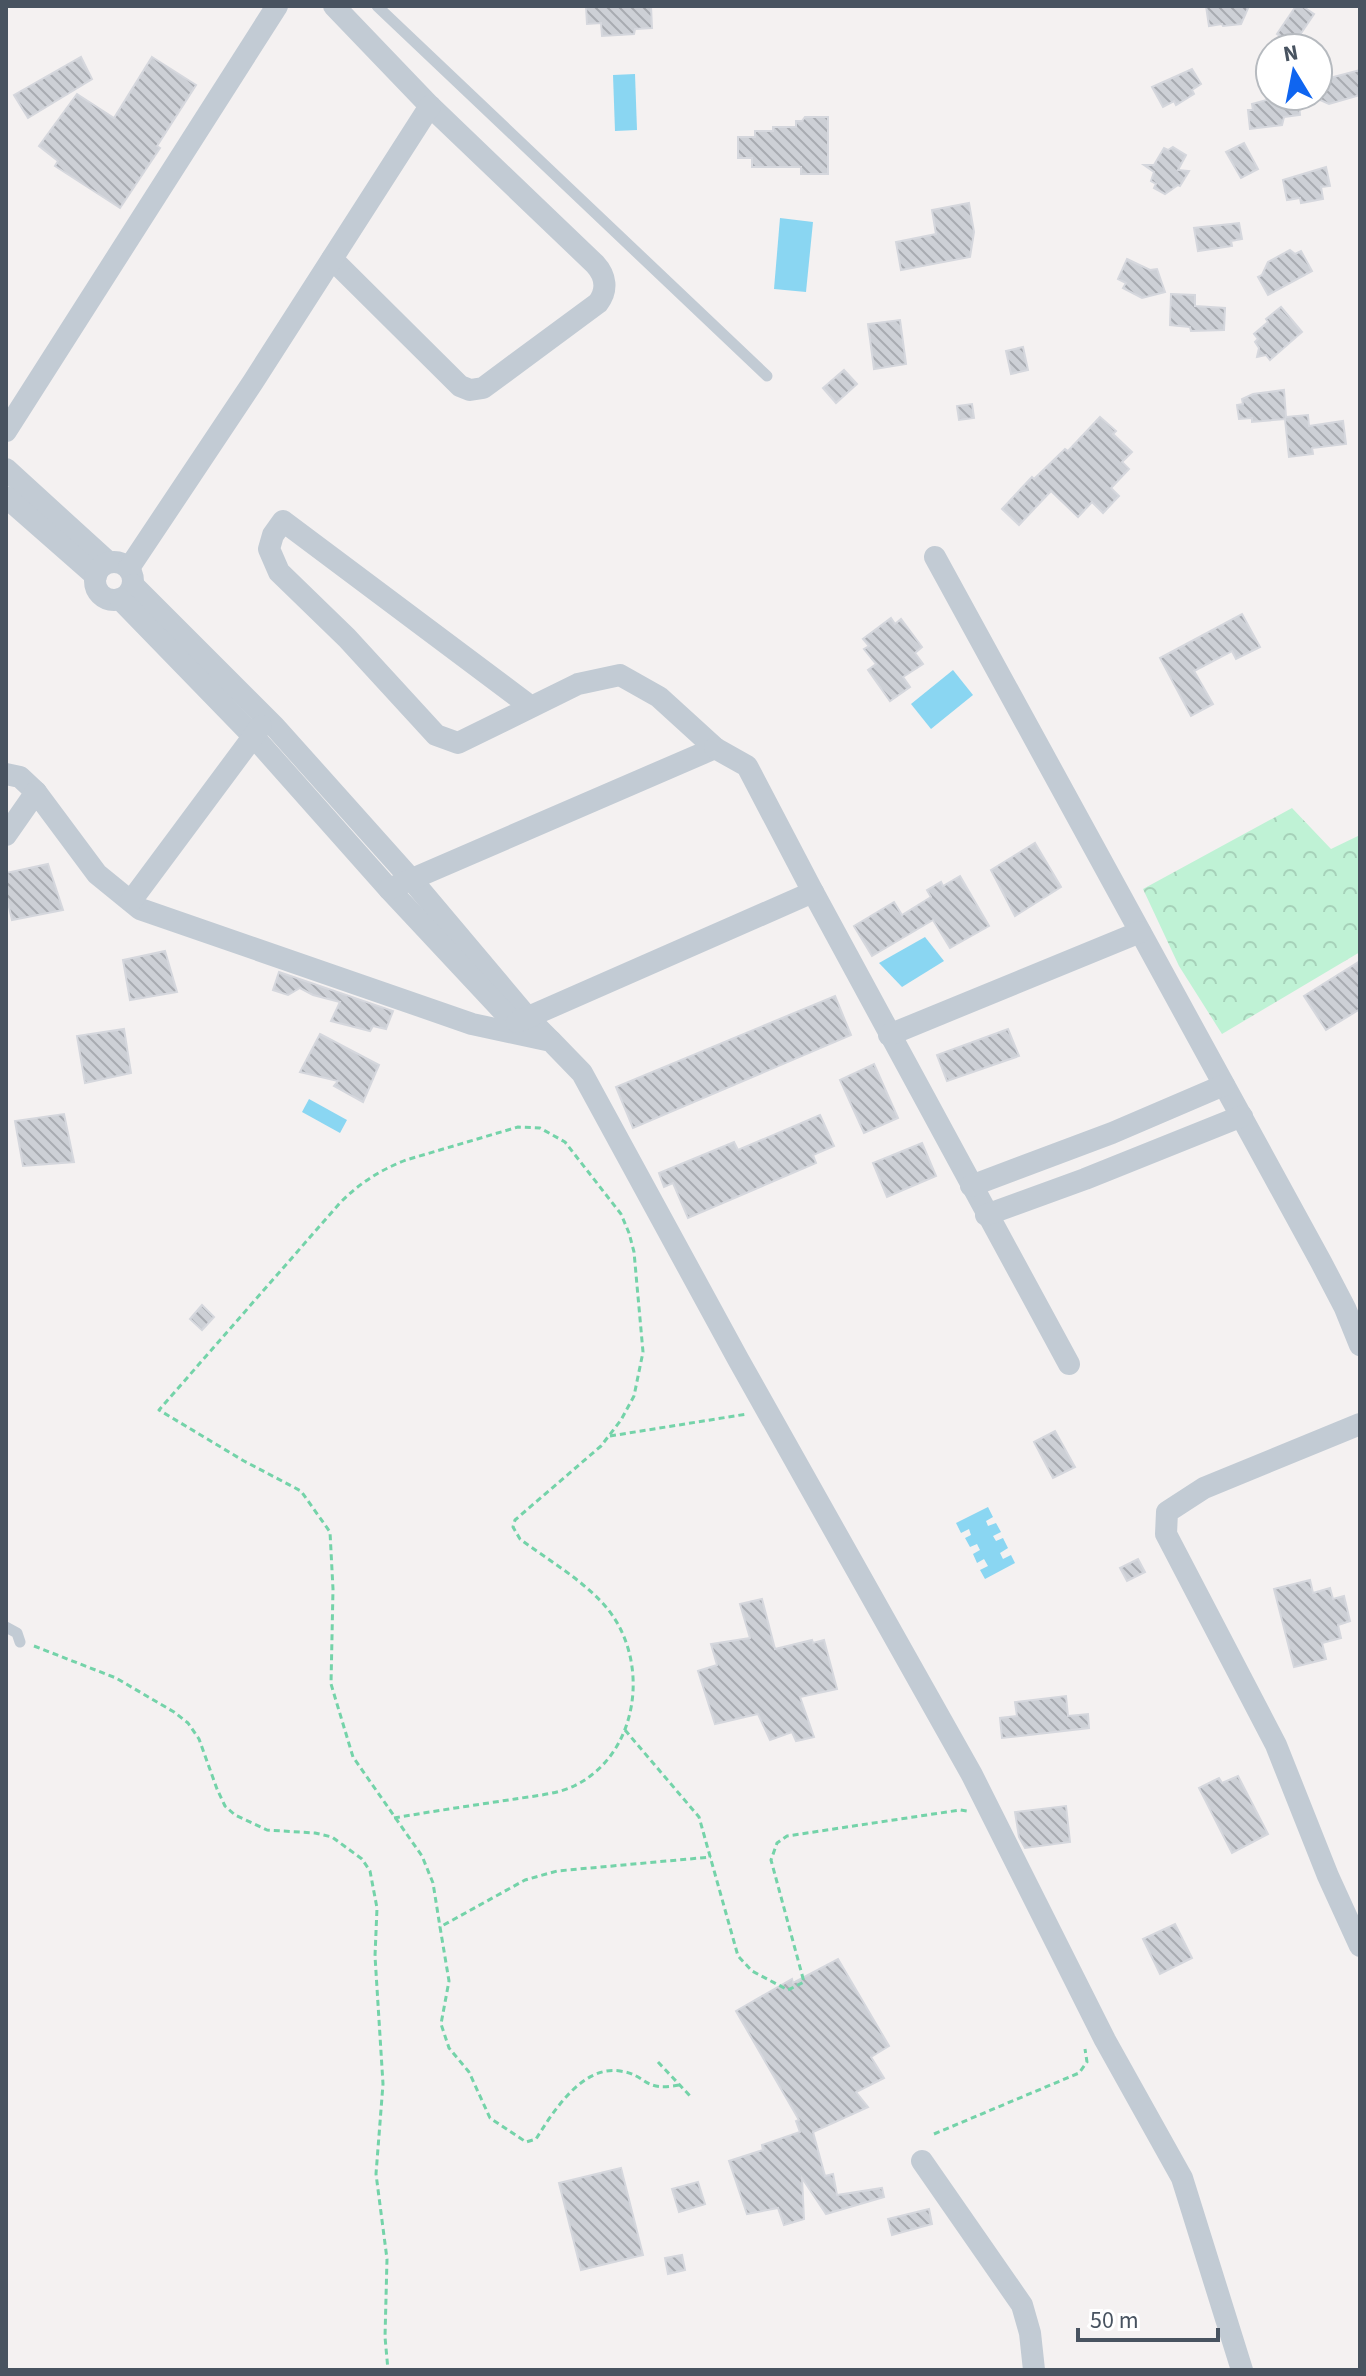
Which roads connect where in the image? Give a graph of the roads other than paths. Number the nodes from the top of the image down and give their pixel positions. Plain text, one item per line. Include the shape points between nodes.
1 (277, 6) edge
2 (334, 6) edge
3 (377, 6) edge
4 (430, 106) junction
5 (332, 259) junction
6 (767, 376) dead end
7 (6, 431) edge
8 (6, 469) edge
9 (6, 497) edge
10 (935, 557) dead end
11 (117, 578) junction
12 (530, 706) junction
13 (260, 728) junction
14 (715, 748) junction
15 (6, 774) edge
16 (36, 792) junction
17 (6, 835) edge
18 (411, 879) junction
19 (389, 889) junction
20 (813, 892) junction
21 (131, 901) junction
22 (1140, 932) junction
23 (520, 1025) junction
24 (889, 1035) junction
25 (1224, 1085) junction
26 (1242, 1116) junction
27 (1067, 1151) junction
28 (1085, 1179) junction
29 (971, 1186) junction
30 (986, 1215) junction
31 (1360, 1345) edge
32 (1069, 1364) dead end
33 (1360, 1424) edge
34 (6, 1627) edge
35 (20, 1642) road end
36 (1360, 1946) edge
37 (922, 2161) dead end
38 (1034, 2370) edge
39 (1242, 2370) edge

1 - 7 street
2 - 4 street
3 - 6 lane
4 - 5 street
4 - 5 street via 600,270 602,297 483,388 470,390
5 - 11 street
8 - 11 street
9 - 11 street
10 - 22 street
11 - 13 street
12 - 12 street via 458,743 436,735 279,572 269,549 273,535 283,521
12 - 14 street via 578,684 620,675 659,697
13 - 18 street
13 - 19 street
13 - 21 street
14 - 18 street
14 - 20 street via 747,766
15 - 16 street via 20,777
16 - 17 street
16 - 21 street via 97,874
18 - 19 street
18 - 23 street
19 - 23 street
20 - 23 street
20 - 24 street
21 - 23 street via 154,915 472,1024
22 - 24 street
22 - 25 street
23 - 39 street via 551,1041 582,1073 972,1775 1105,2040 1182,2178
24 - 29 street
25 - 26 street
25 - 27 street
26 - 28 street
26 - 31 street
27 - 28 street
27 - 29 street
28 - 30 street
29 - 30 street
30 - 32 street
33 - 36 street via 1204,1488 1167,1512 1166,1534 1276,1745
34 - 35 lane
37 - 38 street via 1022,2305

